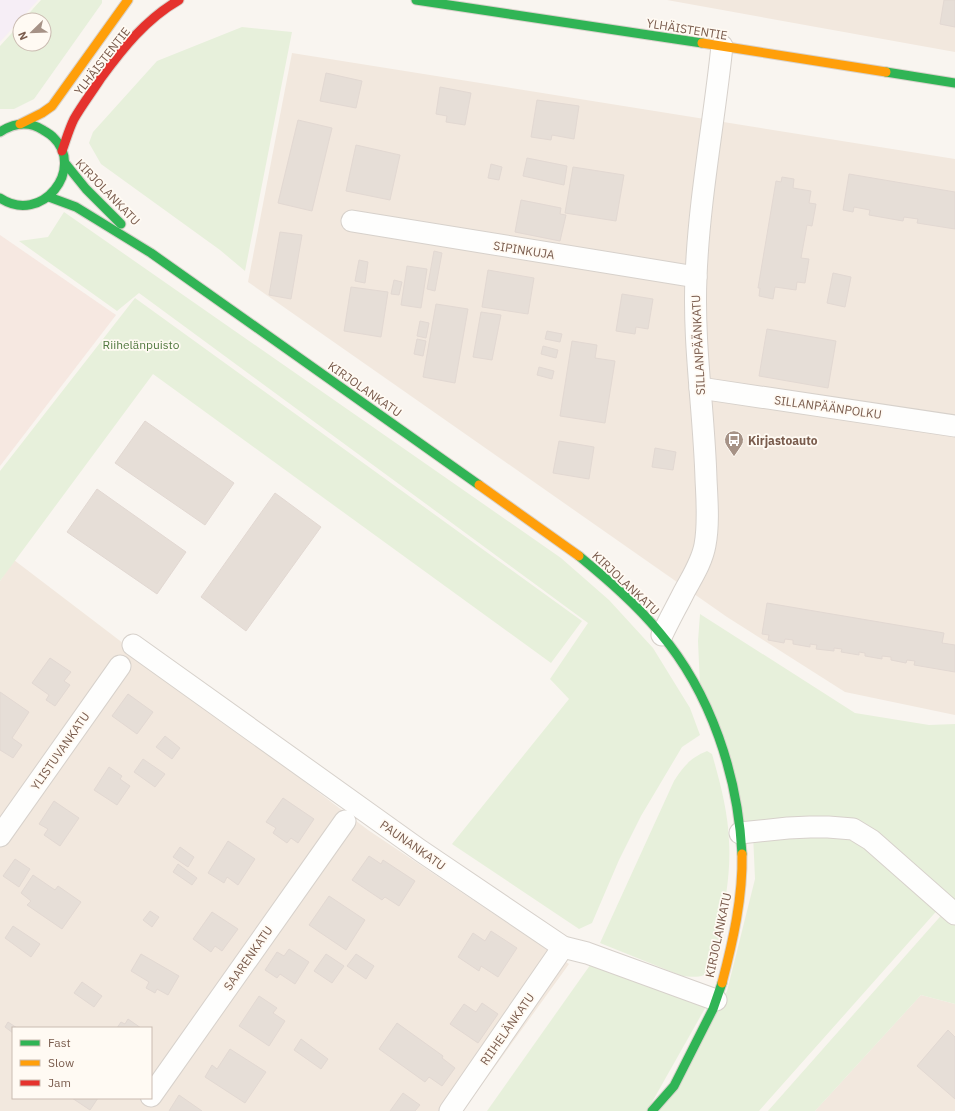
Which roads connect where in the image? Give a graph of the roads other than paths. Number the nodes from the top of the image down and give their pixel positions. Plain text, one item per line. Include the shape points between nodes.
1 (128, 0) edge
2 (179, 0) edge
3 (416, 0) edge
4 (722, 46) junction
5 (955, 83) edge
6 (20, 124) junction
7 (2, 128) edge
8 (62, 151) junction
9 (65, 164) junction
10 (0, 198) edge
11 (49, 198) junction
12 (352, 221) dead end
13 (151, 253) junction
14 (696, 277) junction
15 (700, 388) junction
16 (955, 426) edge
17 (662, 634) junction
18 (133, 644) dead end
19 (120, 666) dead end
20 (345, 821) dead end
21 (740, 833) junction
22 (0, 836) edge
23 (955, 914) edge
24 (563, 947) junction
25 (716, 1000) junction
26 (152, 1094) edge
27 (149, 1099) edge
28 (140, 1111) edge
29 (450, 1111) edge
30 (652, 1111) edge

1 - 6 main road, YLHÄISTENTIE via 52,106
2 - 8 main road, YLHÄISTENTIE via 159,12 119,55 78,111 69,128
3 - 4 main road, YLHÄISTENTIE
4 - 5 main road, YLHÄISTENTIE
4 - 14 street, SILLANPÄÄNKATU via 700,221
6 - 7 main road
6 - 8 main road via 34,125 47,130 56,139
8 - 9 main road
9 - 11 main road via 58,188
9 - 13 main road, KIRJOLANKATU via 86,189
10 - 11 main road via 11,204 24,206 37,204
11 - 13 main road, KIRJOLANKATU via 76,207
12 - 14 street, SIPINKUJA
13 - 17 main road, KIRJOLANKATU via 577,554 633,602
14 - 15 street, SILLANPÄÄNKATU via 695,316
15 - 16 street, SILLANPÄÄNPOLKU
15 - 17 street, SILLANPÄÄNKATU via 705,444 705,544 702,556
17 - 21 main road, KIRJOLANKATU via 697,688 720,742 730,776
18 - 24 street, PAUNANKATU via 422,852
19 - 22 street, YLISTUVANKATU
20 - 26 street, SAARENKATU
21 - 23 street via 810,827 853,830 871,840
21 - 25 main road, KIRJOLANKATU via 740,893
24 - 25 street, PAUNANKATU via 587,953
24 - 29 street, RIIHELÄNKATU
25 - 30 main road, KIRJOLANKATU via 671,1090
27 - 28 street, SAARENKATU

